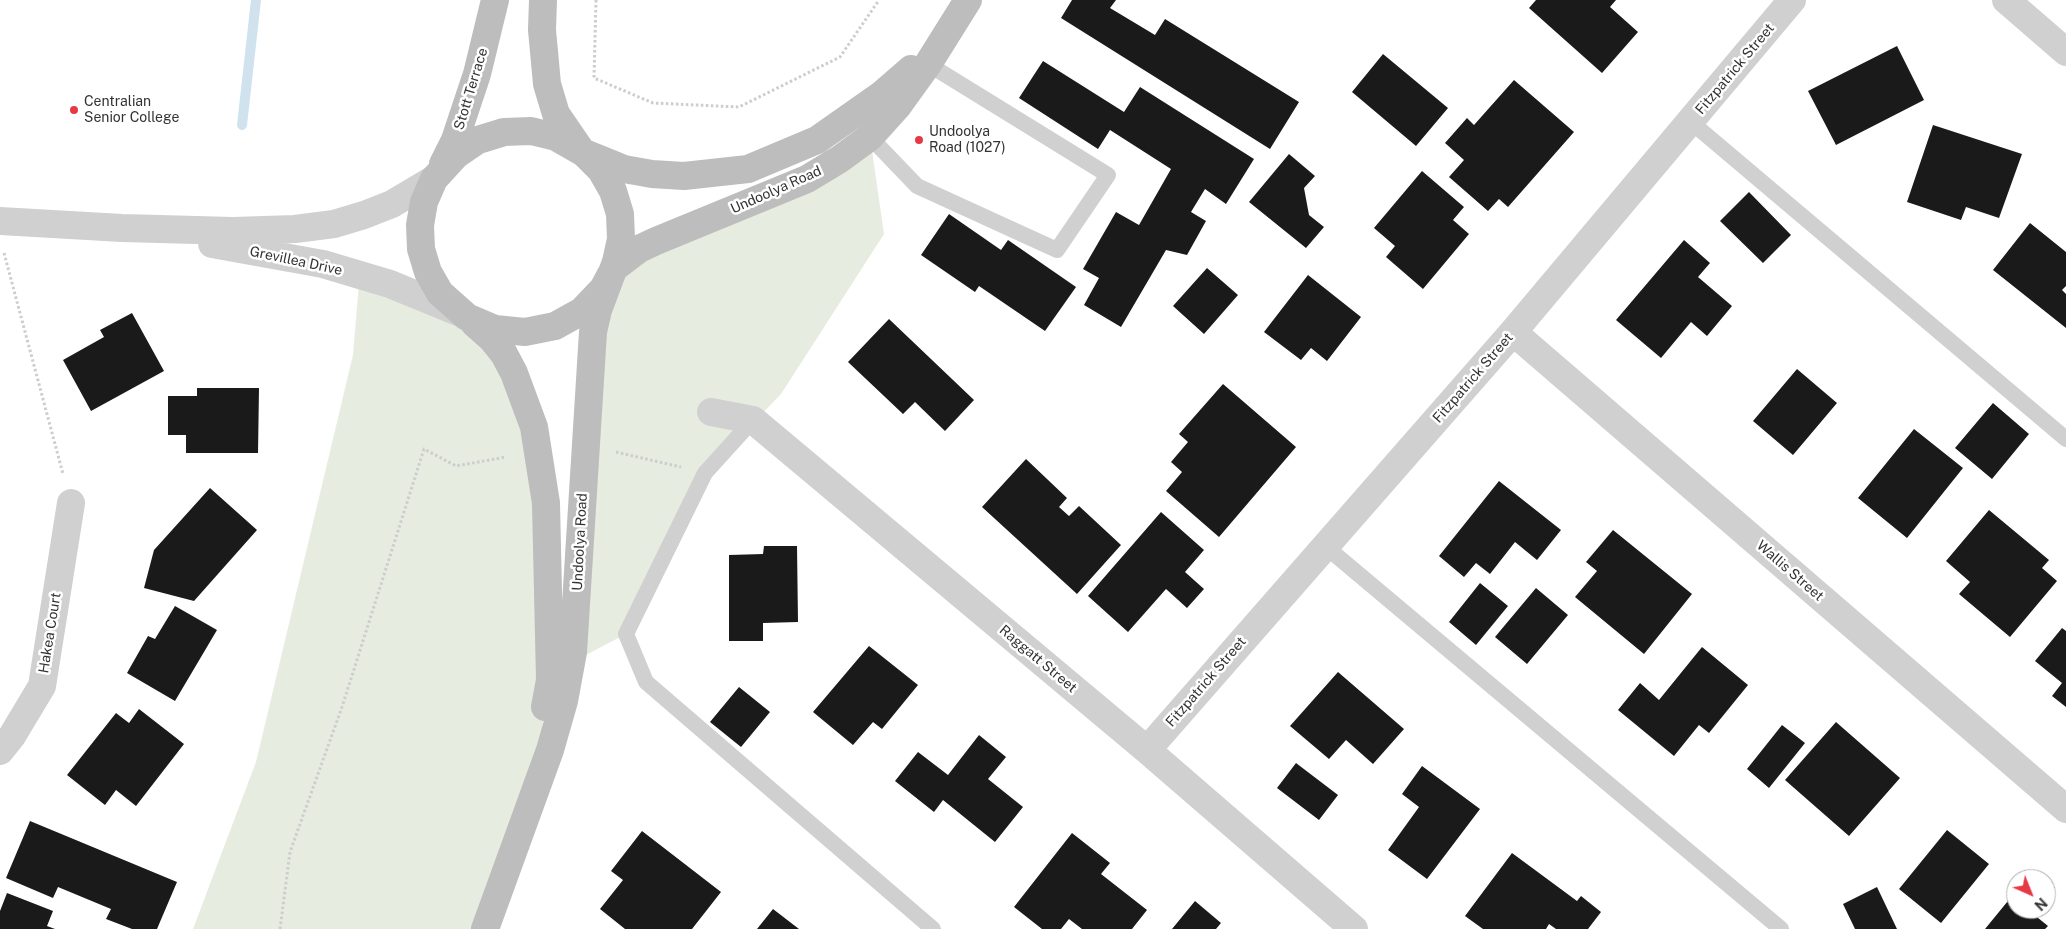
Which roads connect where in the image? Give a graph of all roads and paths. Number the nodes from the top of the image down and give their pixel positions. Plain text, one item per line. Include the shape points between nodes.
1 (495, 0) edge
2 (543, 0) edge
3 (596, 0) edge
4 (879, 0) edge
5 (968, 0) edge
6 (1792, 0) edge
7 (2006, 0) edge
8 (948, 30) junction
9 (2066, 52) edge
10 (928, 64) junction
11 (1691, 122) junction
12 (870, 137) junction
13 (582, 151) junction
14 (436, 177) junction
15 (122, 228) junction
16 (1, 233) edge
17 (613, 271) junction
18 (465, 316) junction
19 (1513, 332) junction
20 (711, 412) dead end
21 (753, 420) junction
22 (2066, 439) edge
23 (585, 448) junction
24 (539, 452) junction
25 (705, 473) junction
26 (71, 503) joint
27 (1325, 546) junction
28 (1147, 750) junction
29 (0, 751) edge
30 (529, 807) junction
31 (2066, 809) edge
32 (488, 928) edge
33 (280, 929) edge
34 (932, 929) edge
35 (1354, 929) edge
36 (1781, 929) edge

1 - 14 main road, Stott Terrace via 478,74 455,140
2 - 13 main road via 547,84 556,114
3 - 4 path via 594,78 653,103 739,107 840,57
5 - 8 main road, Undoolya Road
6 - 11 street, Fitzpatrick Street
7 - 9 street
8 - 10 main road, Undoolya Road
8 - 13 main road, Undoolya Road via 907,74 817,140 748,168 684,176 652,174 624,169
10 - 12 main road, Undoolya Road
10 - 12 lane via 1108,175 1057,250 917,186
11 - 19 street, Fitzpatrick Street
11 - 22 lane
12 - 17 main road, Undoolya Road via 807,179 656,241
13 - 14 main road, Undoolya Road via 556,137 531,131 504,132 478,140 456,154
13 - 17 main road, Undoolya Road via 605,177 620,214 621,239
14 - 15 street, Grevillea Drive via 392,204 334,224 233,231
14 - 18 main road, Undoolya Road via 424,202 420,225 421,249 428,272 440,293
15 - 16 street, Grevillea Drive
15 - 18 street, Grevillea Drive via 323,264 390,284
16 - 26 path
17 - 18 main road, Undoolya Road via 603,289 582,311 555,326 525,332 495,329
17 - 23 main road, Undoolya Road via 593,332
18 - 24 main road, Undoolya Road via 492,338 514,373
19 - 27 street, Fitzpatrick Street
19 - 31 street, Wallis Street
20 - 21 street, Raggatt Street
21 - 25 lane
21 - 28 street, Raggatt Street
23 - 25 path via 593,447
23 - 30 main road, Undoolya Road via 572,652 564,701
24 - 30 main road, Undoolya Road via 546,503 550,680
24 - 33 path via 456,466 424,449 342,707 290,852
25 - 34 lane via 626,634 646,682
26 - 29 street, Hakea Court via 42,686
27 - 28 street, Fitzpatrick Street
27 - 36 lane
28 - 35 street, Raggatt Street
30 - 32 main road, Undoolya Road

